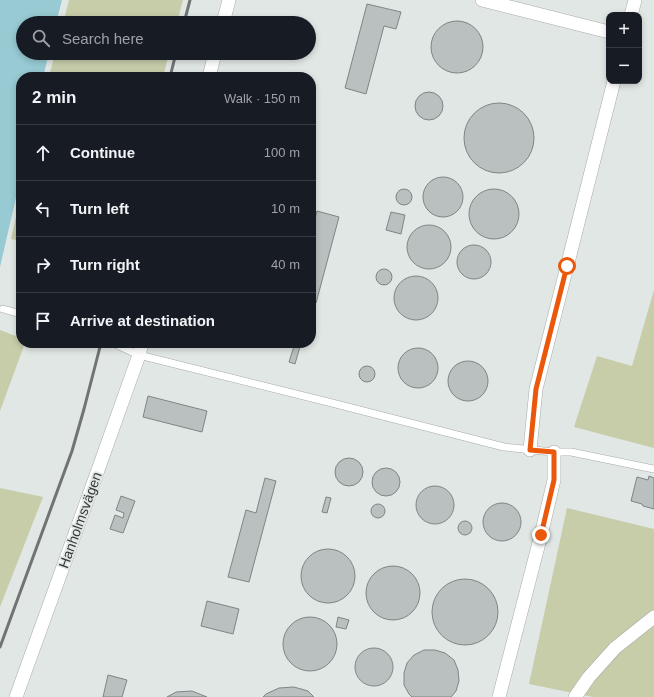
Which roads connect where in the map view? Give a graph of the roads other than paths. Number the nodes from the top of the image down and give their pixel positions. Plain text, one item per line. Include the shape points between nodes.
1 (229, 0) edge
2 (482, 0) edge
3 (635, 0) edge
4 (632, 12) edge
5 (225, 16) edge
6 (606, 31) edge
7 (213, 60) edge
8 (210, 72) edge
9 (613, 84) edge
10 (3, 309) dead end
11 (16, 313) edge
12 (140, 349) edge
13 (530, 450) junction
14 (554, 452) junction
15 (654, 469) edge
16 (654, 618) edge
17 (16, 697) edge
18 (499, 697) edge
19 (575, 697) edge

1 - 5 street
2 - 6 street
3 - 4 street
7 - 8 street
9 - 13 street via 536,389
10 - 11 lane
12 - 13 lane via 504,448
12 - 17 street, Hanholmsvägen
13 - 14 lane
14 - 15 lane via 571,452
14 - 18 street via 554,480
16 - 19 street via 615,648

